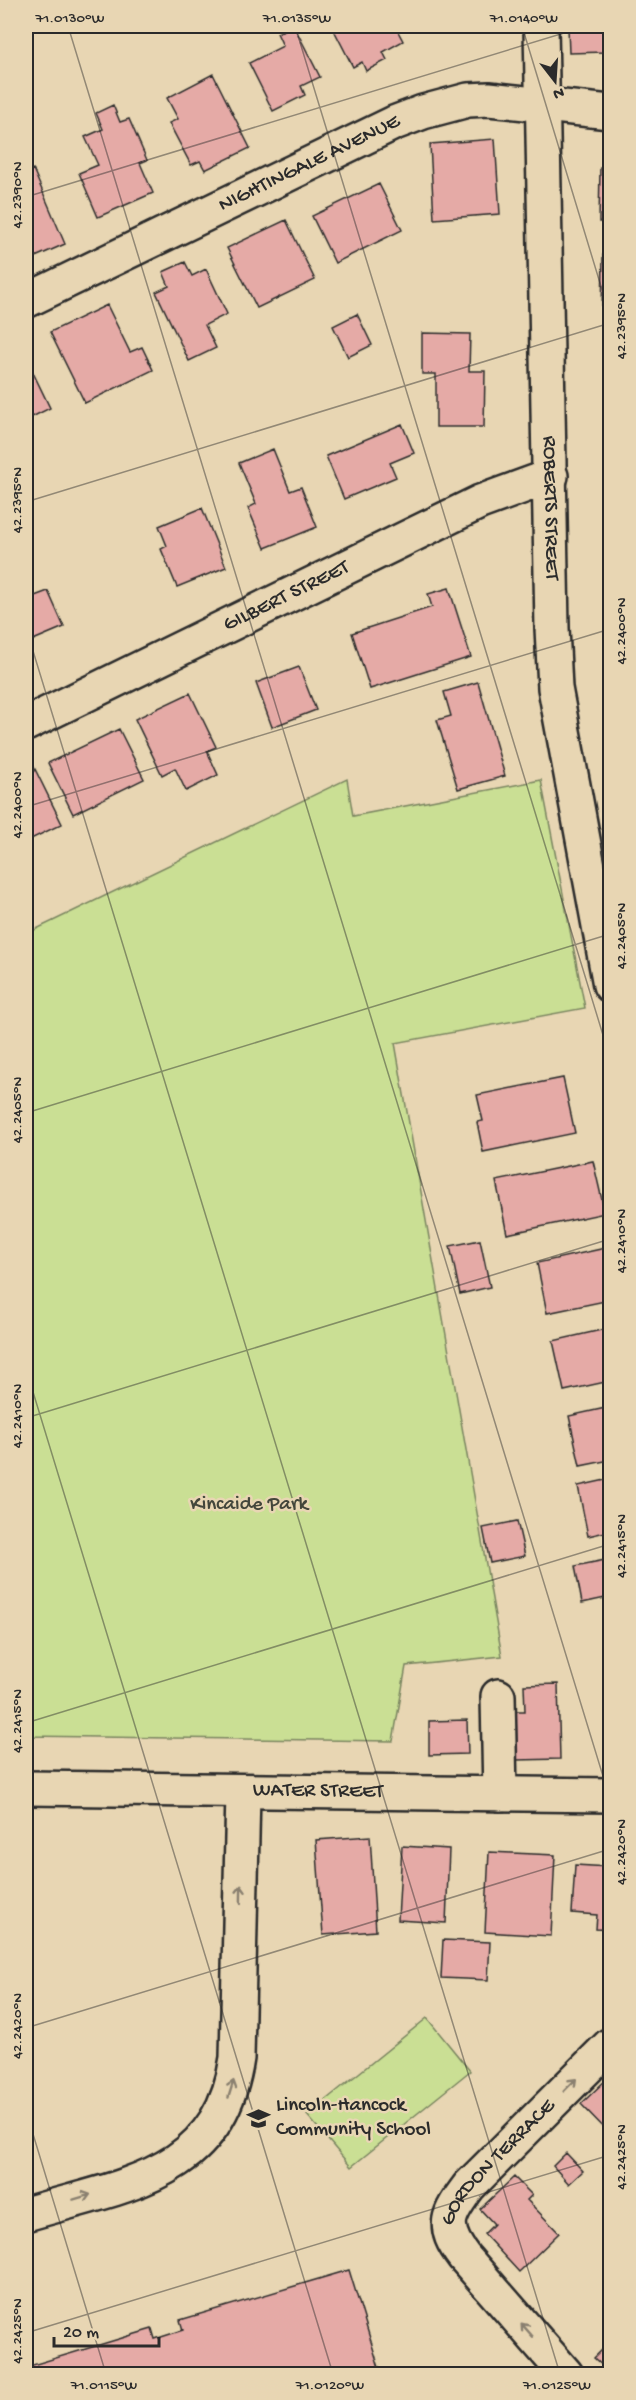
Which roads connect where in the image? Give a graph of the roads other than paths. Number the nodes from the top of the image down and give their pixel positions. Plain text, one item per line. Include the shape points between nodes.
1 (541, 26) edge
2 (541, 105) junction
3 (610, 112) edge
4 (26, 301) edge
5 (551, 476) junction
6 (26, 724) edge
7 (604, 911) edge
8 (610, 985) edge
9 (498, 1696) dead end
10 (26, 1788) edge
11 (243, 1792) junction
12 (500, 1794) junction
13 (610, 1795) edge
14 (610, 2045) edge
15 (26, 2214) edge
16 (566, 2374) edge

1 - 2 street, ROBERTS STREET
2 - 3 street, NIGHTINGALE AVENUE
2 - 4 street, NIGHTINGALE AVENUE via 468,100 423,112
2 - 5 street, ROBERTS STREET
5 - 6 street, GILBERT STREET via 480,502
5 - 7 street, ROBERTS STREET via 555,688
7 - 8 street, ROBERTS STREET
9 - 12 street
10 - 11 street, WATER STREET
11 - 12 street, WATER STREET
15 -> 11 street via 161,2171 196,2147 220,2115 229,2097 237,2058
12 - 13 street, WATER STREET
16 -> 14 street, GORDON TERRACE via 464,2257 448,2226 451,2212 469,2186

